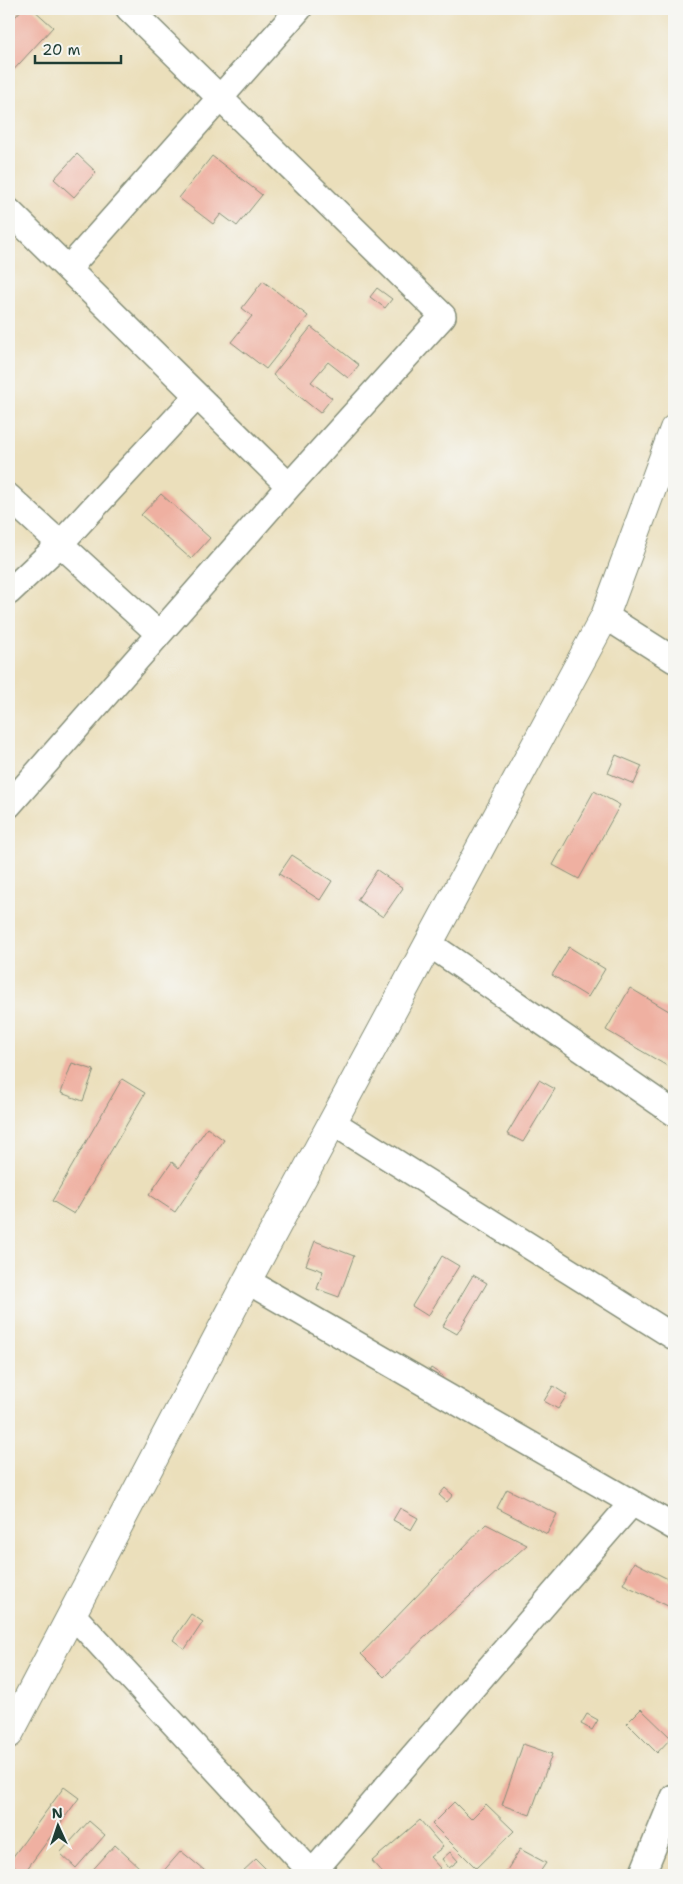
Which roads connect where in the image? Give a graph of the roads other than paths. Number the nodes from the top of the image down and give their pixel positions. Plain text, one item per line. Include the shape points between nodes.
1 (130, 9) edge
2 (298, 9) edge
3 (220, 97) junction
4 (9, 211) edge
5 (68, 269) junction
6 (197, 396) junction
7 (674, 429) edge
8 (289, 486) junction
9 (9, 497) edge
10 (60, 544) junction
11 (9, 592) edge
12 (605, 616) junction
13 (159, 634) junction
14 (674, 660) edge
15 (9, 805) edge
16 (428, 943) junction
17 (674, 1113) edge
18 (332, 1122) junction
19 (246, 1281) junction
20 (674, 1337) edge
21 (632, 1503) junction
22 (674, 1527) edge
23 (72, 1614) junction
24 (9, 1734) edge
25 (673, 1805) edge
26 (313, 1874) edge
27 (642, 1875) edge

1 - 3 street
2 - 3 street
3 - 5 street
3 - 8 street via 443,316
4 - 5 street
5 - 6 street
6 - 8 street
6 - 10 street
7 - 12 street
8 - 13 street
9 - 10 street
10 - 11 street
10 - 13 street
12 - 14 street
12 - 16 street
13 - 15 street
16 - 17 street
16 - 18 street
18 - 19 street
18 - 20 street
19 - 21 street
19 - 23 street
21 - 22 street
21 - 26 street
23 - 24 street
23 - 26 street
25 - 27 street

